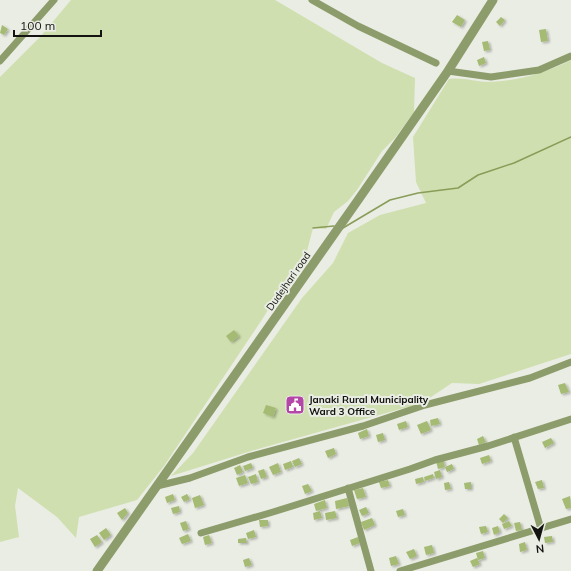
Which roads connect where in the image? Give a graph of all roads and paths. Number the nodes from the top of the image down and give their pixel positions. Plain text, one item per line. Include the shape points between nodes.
1 (53, 0) edge
2 (312, 0) edge
3 (493, 0) edge
4 (324, 3) edge
5 (571, 56) edge
6 (0, 62) edge
7 (436, 63) dead end
8 (448, 71) junction
9 (571, 362) edge
10 (571, 419) edge
11 (514, 438) junction
12 (157, 486) junction
13 (348, 488) junction
14 (571, 519) edge
15 (541, 529) junction
16 (201, 533) dead end
17 (97, 571) edge
18 (371, 571) edge
19 (400, 571) edge

1 - 6 street
2 - 4 street
3 - 8 street, Dudejhari road
4 - 7 street via 358,26
5 - 8 street via 539,70 491,77
8 - 12 street, Dudejhari road
9 - 12 street via 530,378 425,405 363,426 248,457 190,478
10 - 11 street
11 - 13 street via 449,455 410,470
11 - 15 street
12 - 17 street, Dudejhari road
13 - 16 street
13 - 18 street
14 - 15 street
15 - 19 street

